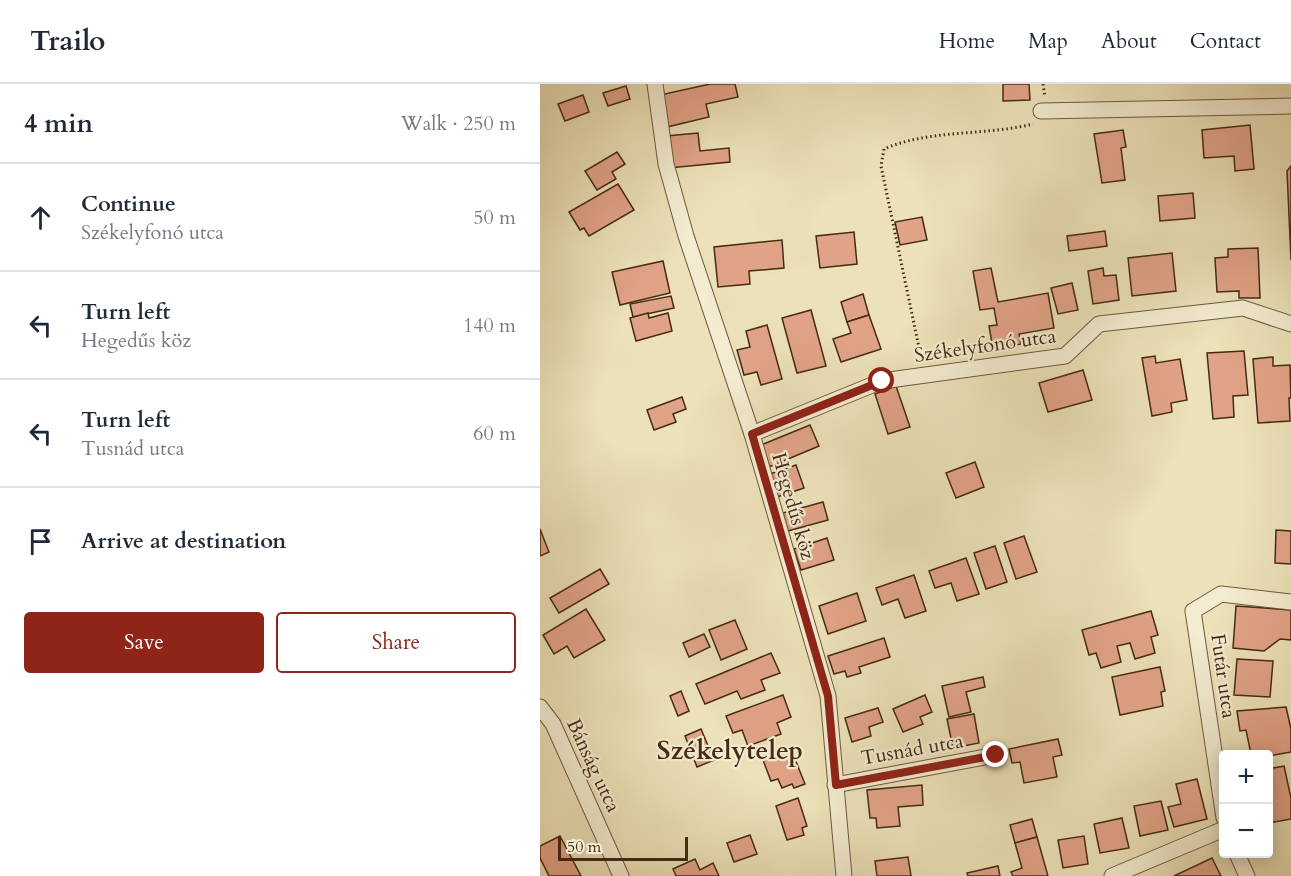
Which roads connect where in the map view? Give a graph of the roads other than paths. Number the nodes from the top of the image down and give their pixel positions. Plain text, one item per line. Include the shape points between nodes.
1 (655, 84) edge
2 (1291, 106) edge
3 (1041, 111) road end
4 (1291, 324) edge
5 (752, 434) junction
6 (1291, 602) edge
7 (540, 707) edge
8 (996, 755) dead end
9 (836, 785) junction
10 (1222, 804) edge
11 (1219, 831) edge
12 (1239, 858) edge
13 (621, 876) edge
14 (844, 876) edge
15 (1112, 876) edge
16 (1247, 876) edge

1 - 5 street, Hegedűs köz via 666,164
2 - 3 street
4 - 5 street, Székelyfonó utca via 1243,308 1099,324 1065,356 882,381
5 - 9 street, Hegedűs köz via 828,696
6 - 10 street, Futár utca via 1221,594 1193,611
7 - 13 street, Bánság utca via 553,724
8 - 9 street, Tusnád utca
9 - 14 street, Hegedűs köz
11 - 15 street
12 - 16 street

